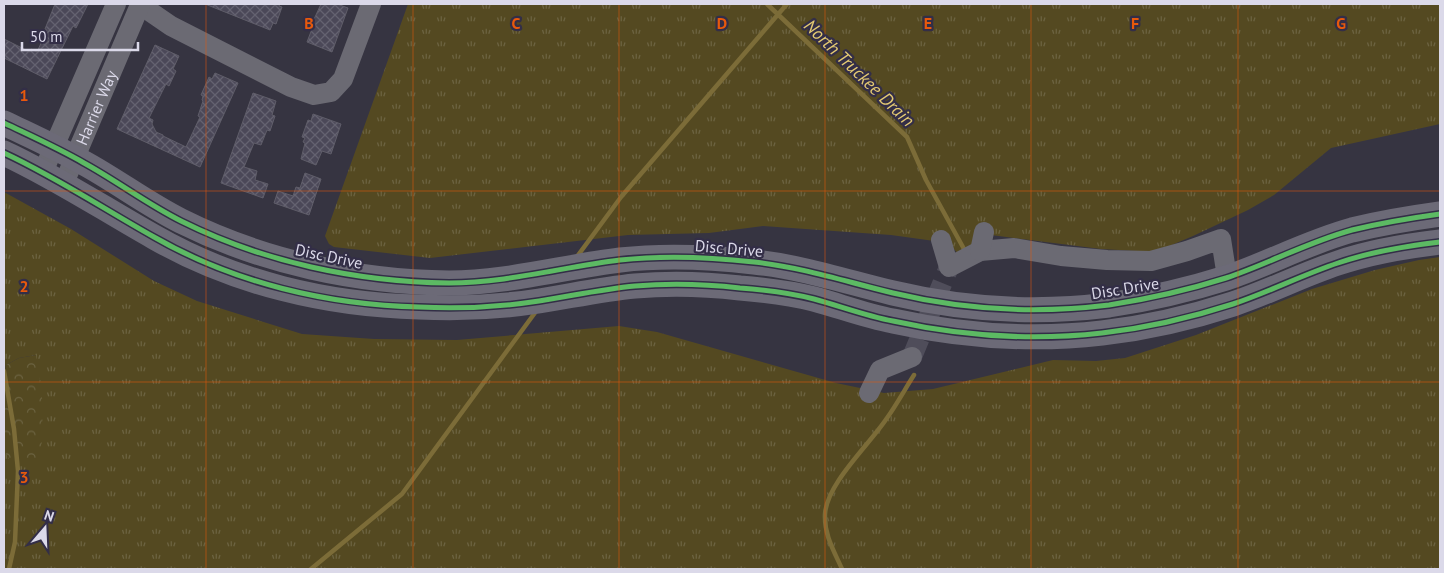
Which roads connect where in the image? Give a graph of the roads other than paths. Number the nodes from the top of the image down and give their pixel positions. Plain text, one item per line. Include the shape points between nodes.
1 (116, 4) edge
2 (139, 4) edge
3 (371, 4) edge
4 (94, 56) junction
5 (114, 66) junction
6 (4, 123) edge
7 (4, 153) edge
8 (64, 153) junction
9 (54, 178) junction
10 (1440, 214) edge
11 (941, 240) dead end
12 (1440, 242) edge
13 (1227, 277) junction
14 (912, 357) dead end
15 (869, 393) dead end

1 - 4 street, Harrier Way
2 - 3 street via 171,26 291,87 314,95 331,92 343,79
2 - 5 street, Harrier Way
4 - 5 street
4 - 8 street, Harrier Way
5 - 8 street, Harrier Way
6 - 8 main road, Disc Drive
7 - 9 main road
8 - 9 street, Harrier Way
8 - 13 main road, Disc Drive via 148,203 225,240 264,254 364,277 452,283 621,260 710,258 790,267 932,301 1022,311 1109,305 1150,298
9 - 12 main road via 156,238 219,268 268,285 336,299 421,308 473,307 535,302 637,286 734,287 810,298 916,326 1017,337 1101,334 1171,322 1235,304 1338,262
10 - 13 main road, Disc Drive via 1349,231
11 - 13 street via 949,267 982,242 1061,256 1151,261 1221,239
14 - 15 street via 880,370

